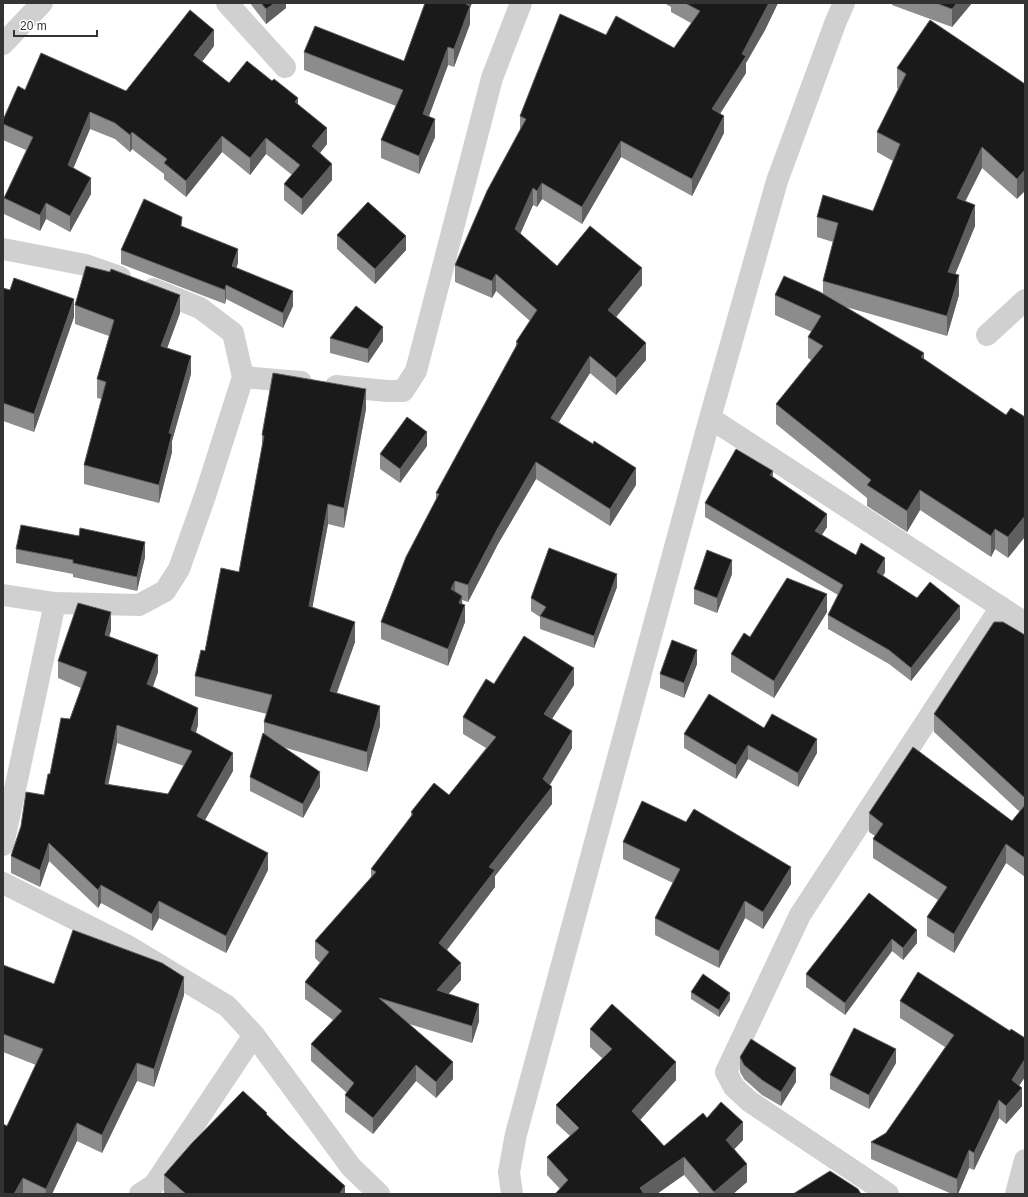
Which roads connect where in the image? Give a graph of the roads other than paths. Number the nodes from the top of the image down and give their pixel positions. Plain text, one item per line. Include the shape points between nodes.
1 (42, 3) edge
2 (227, 3) edge
3 (521, 3) edge
4 (844, 3) edge
5 (3, 44) edge
6 (285, 67) dead end
7 (3, 249) edge
8 (1025, 300) edge
9 (987, 335) dead end
10 (243, 378) junction
11 (710, 418) junction
12 (3, 595) edge
13 (56, 603) junction
14 (1001, 607) junction
15 (1025, 623) edge
16 (3, 845) edge
17 (3, 883) edge
18 (254, 1035) junction
19 (1025, 1160) edge
20 (140, 1194) edge
21 (379, 1194) edge
22 (512, 1194) edge
23 (888, 1194) edge
24 (1016, 1194) edge

1 - 5 street
2 - 6 street
3 - 10 street via 492,78 416,371 403,391 387,392
4 - 11 street via 777,181
7 - 10 street via 86,265 200,308 232,333
8 - 9 street
10 - 13 street via 182,561 165,592 139,605
11 - 14 street
11 - 22 street via 516,1134 509,1172
12 - 13 street
13 - 16 street
14 - 15 street
14 - 23 street via 800,915 726,1072 734,1087 749,1101
17 - 18 street via 140,953 226,1006
18 - 20 street via 154,1185
18 - 21 street via 351,1166
19 - 24 street

